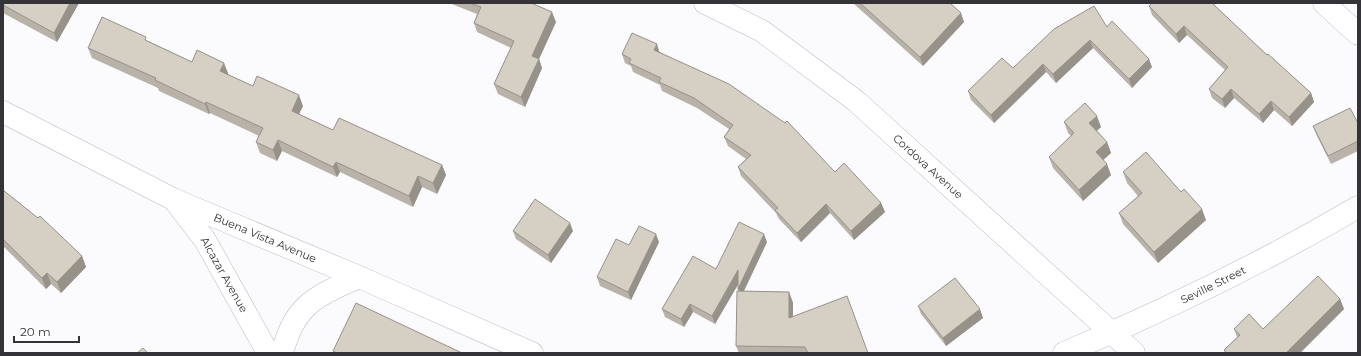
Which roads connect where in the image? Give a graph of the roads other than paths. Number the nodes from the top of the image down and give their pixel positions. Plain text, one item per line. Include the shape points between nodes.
1 (705, 3) edge
2 (1324, 3) edge
3 (1358, 34) edge
4 (3, 112) edge
5 (175, 200) junction
6 (1358, 207) edge
7 (359, 277) junction
8 (1112, 333) junction
9 (268, 353) edge
10 (282, 353) edge
11 (532, 353) edge
12 (1064, 353) edge
13 (1134, 353) edge

1 - 8 street, Cordova Avenue via 762,31 856,101
2 - 3 street
4 - 5 street, Buena Vista Avenue
5 - 7 street, Buena Vista Avenue
5 - 9 street, Alcazar Avenue via 205,240
6 - 8 street, Seville Street via 1217,282
7 - 10 street via 328,290 305,306 291,326
7 - 11 street, Buena Vista Avenue
8 - 12 street, Seville Street
8 - 13 street, Cordova Avenue

